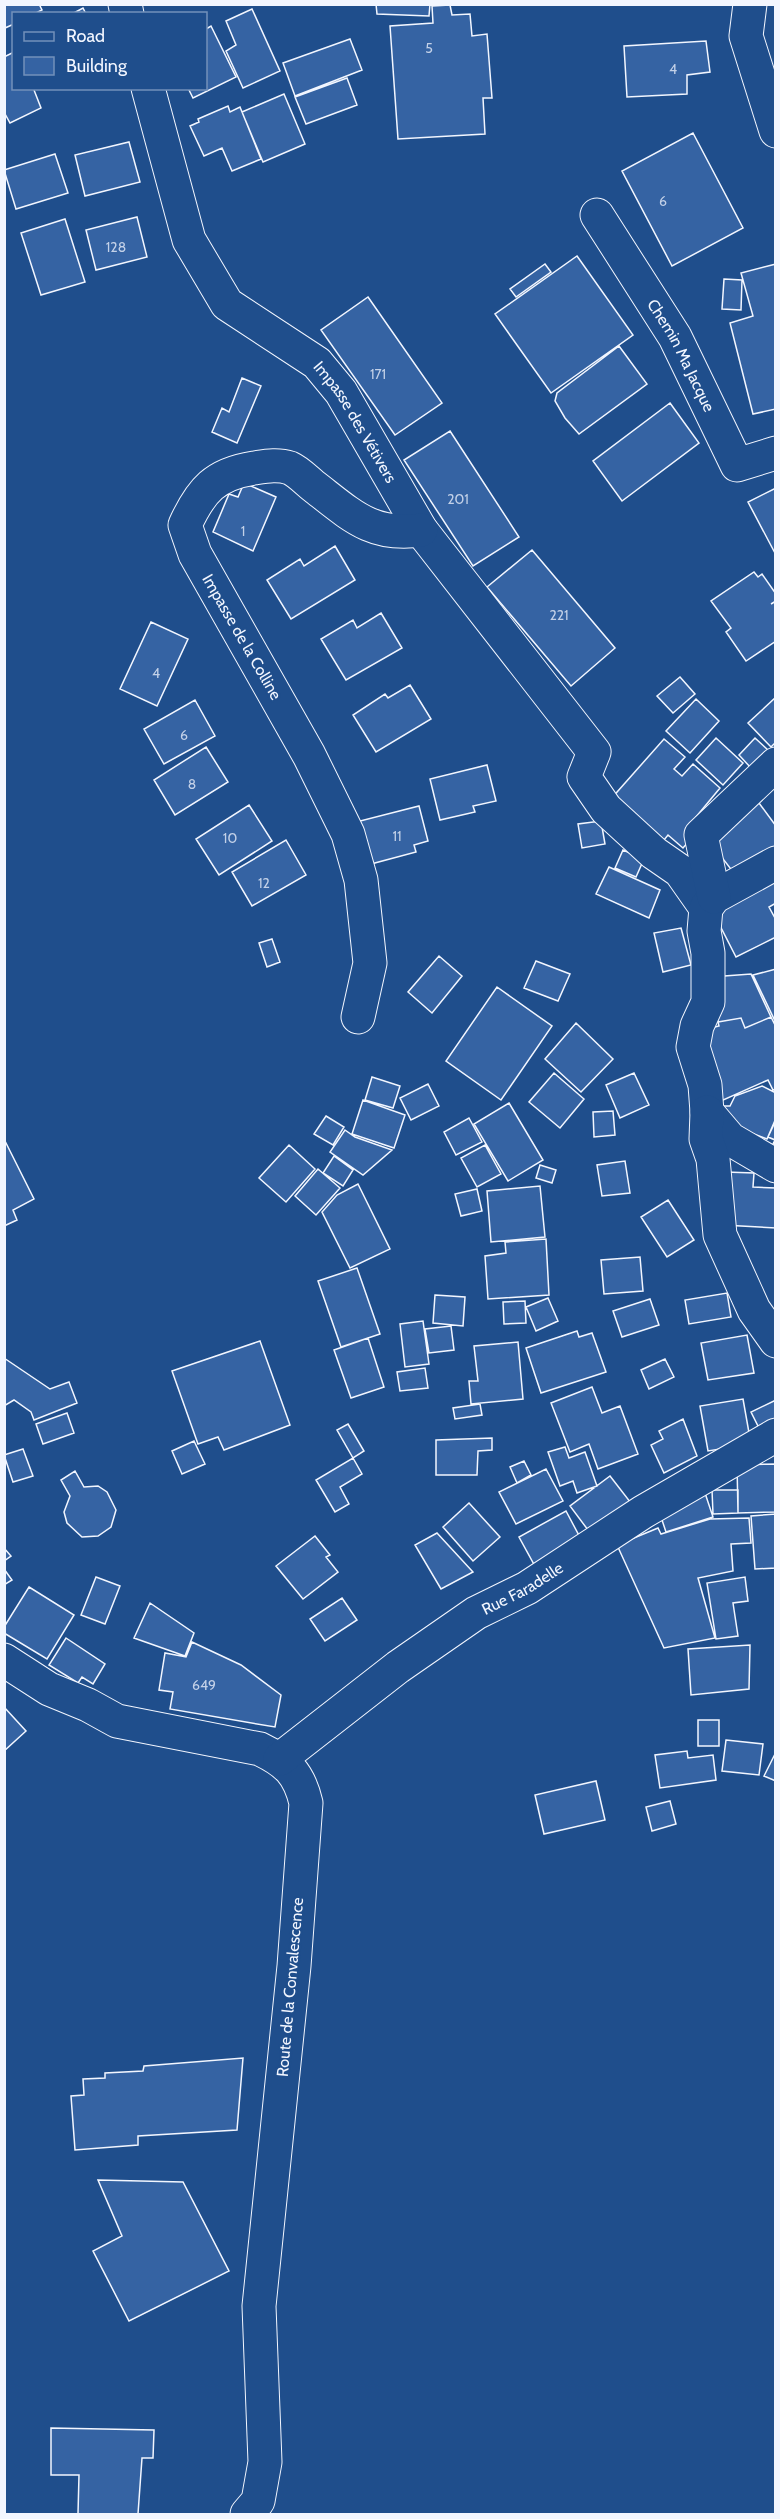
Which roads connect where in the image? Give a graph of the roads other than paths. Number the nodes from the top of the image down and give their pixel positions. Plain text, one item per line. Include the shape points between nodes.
1 (750, 4) edge
2 (149, 90) edge
3 (776, 131) edge
4 (597, 215) dead end
5 (776, 453) edge
6 (421, 530) junction
7 (776, 764) edge
8 (776, 863) edge
9 (710, 902) junction
10 (358, 1017) dead end
11 (707, 1112) junction
12 (776, 1166) edge
13 (776, 1341) edge
14 (776, 1436) edge
15 (4, 1660) edge
16 (280, 1759) junction
17 (248, 2514) edge

1 - 3 street via 746,36
2 - 6 street, Impasse des Vétivers via 189,240 227,304 317,363 341,392
4 - 5 street, Chemin Ma Jacque via 675,337 737,465
6 - 9 street, Impasse des Vétivers via 594,752 584,777 606,809 680,871
6 - 10 street, Impasse de la Colline via 378,530 350,515 291,469 273,465 238,470 217,479 197,499 185,525 195,554 309,755 348,834 361,880 370,963
7 - 9 street via 701,835
8 - 9 street
9 - 11 street via 704,931 708,1002 693,1047 705,1085
11 - 12 street via 730,1138
11 - 13 street via 706,1139 713,1159 720,1235 754,1310
14 - 16 street, Rue Faradelle via 643,1512 527,1588 476,1613
15 - 16 street, Route de la Convalescence via 49,1689 117,1721 235,1743
16 - 17 street, Route de la Convalescence via 301,1782 306,1803 294,1966 259,2306 265,2462 258,2501

